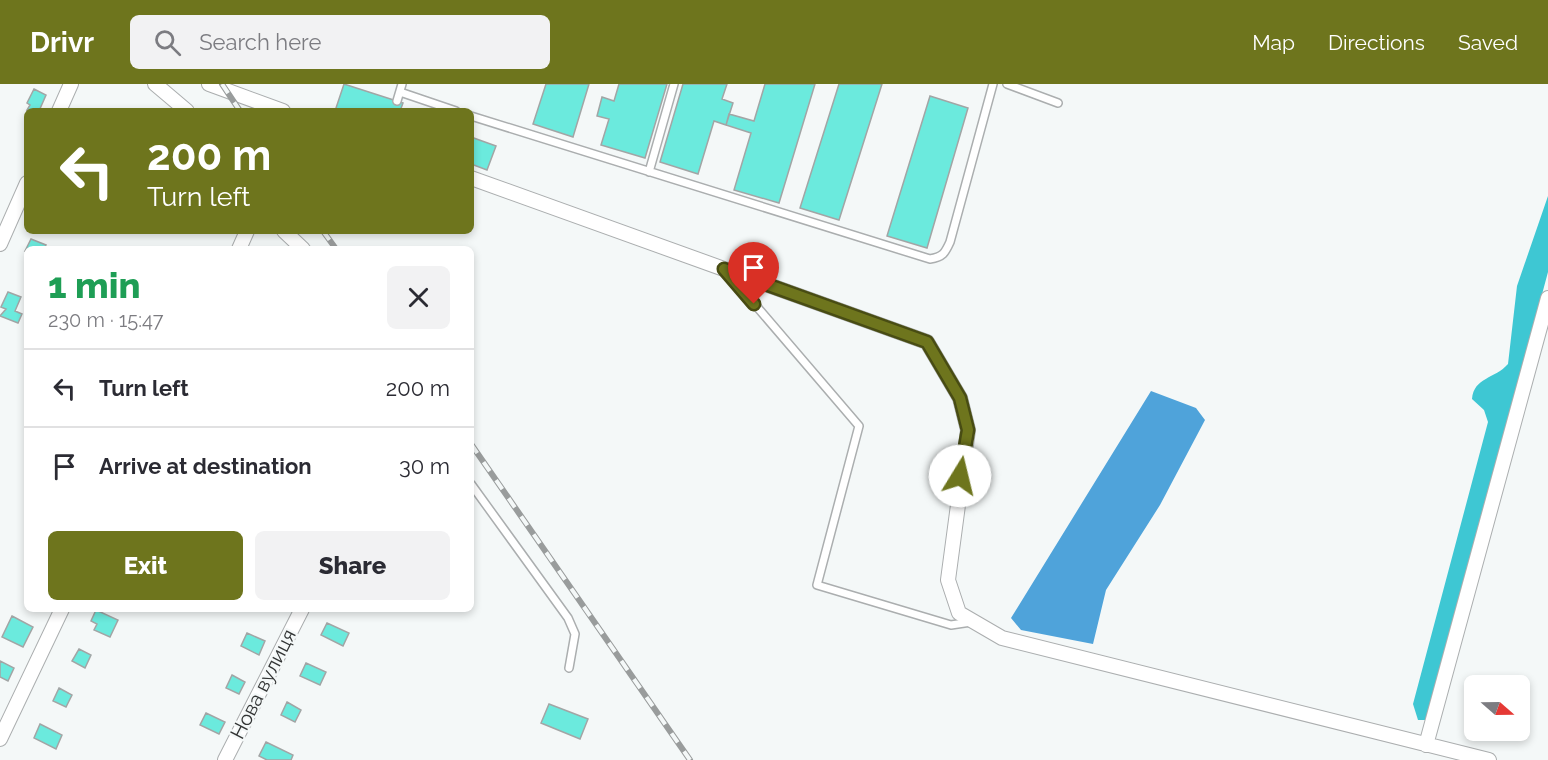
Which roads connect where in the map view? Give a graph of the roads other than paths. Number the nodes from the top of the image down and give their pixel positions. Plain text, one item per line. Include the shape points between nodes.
1 (72, 84) edge
2 (155, 84) edge
3 (209, 84) edge
4 (674, 84) edge
5 (993, 84) edge
6 (1007, 84) edge
7 (401, 88) edge
8 (397, 101) dead end
9 (1058, 103) dead end
10 (60, 108) edge
11 (183, 108) edge
12 (275, 108) edge
13 (449, 108) edge
14 (474, 117) edge
15 (649, 172) junction
16 (474, 179) edge
17 (24, 190) edge
18 (287, 234) edge
19 (0, 244) edge
20 (300, 246) edge
21 (724, 269) junction
22 (1548, 298) edge
23 (474, 488) edge
24 (60, 612) edge
25 (300, 612) edge
26 (974, 622) junction
27 (569, 668) dead end
28 (7, 706) edge
29 (0, 740) edge
30 (1426, 745) junction
31 (225, 760) edge
32 (1489, 760) edge

1 - 10 street
2 - 11 street
3 - 12 street
4 - 15 lane
5 - 15 lane via 950,242 939,258 930,259
6 - 9 lane
7 - 8 lane
7 - 13 lane
14 - 15 lane
16 - 21 street
17 - 19 street
18 - 20 street
21 - 26 street via 927,342 960,398 968,430 948,580 959,613
21 - 26 lane via 859,426 817,585 951,625
22 - 30 street
23 - 27 lane via 568,618 575,634
24 - 28 street
25 - 31 street, Нова вулиця
26 - 30 street via 1002,638
28 - 29 street
30 - 32 street

